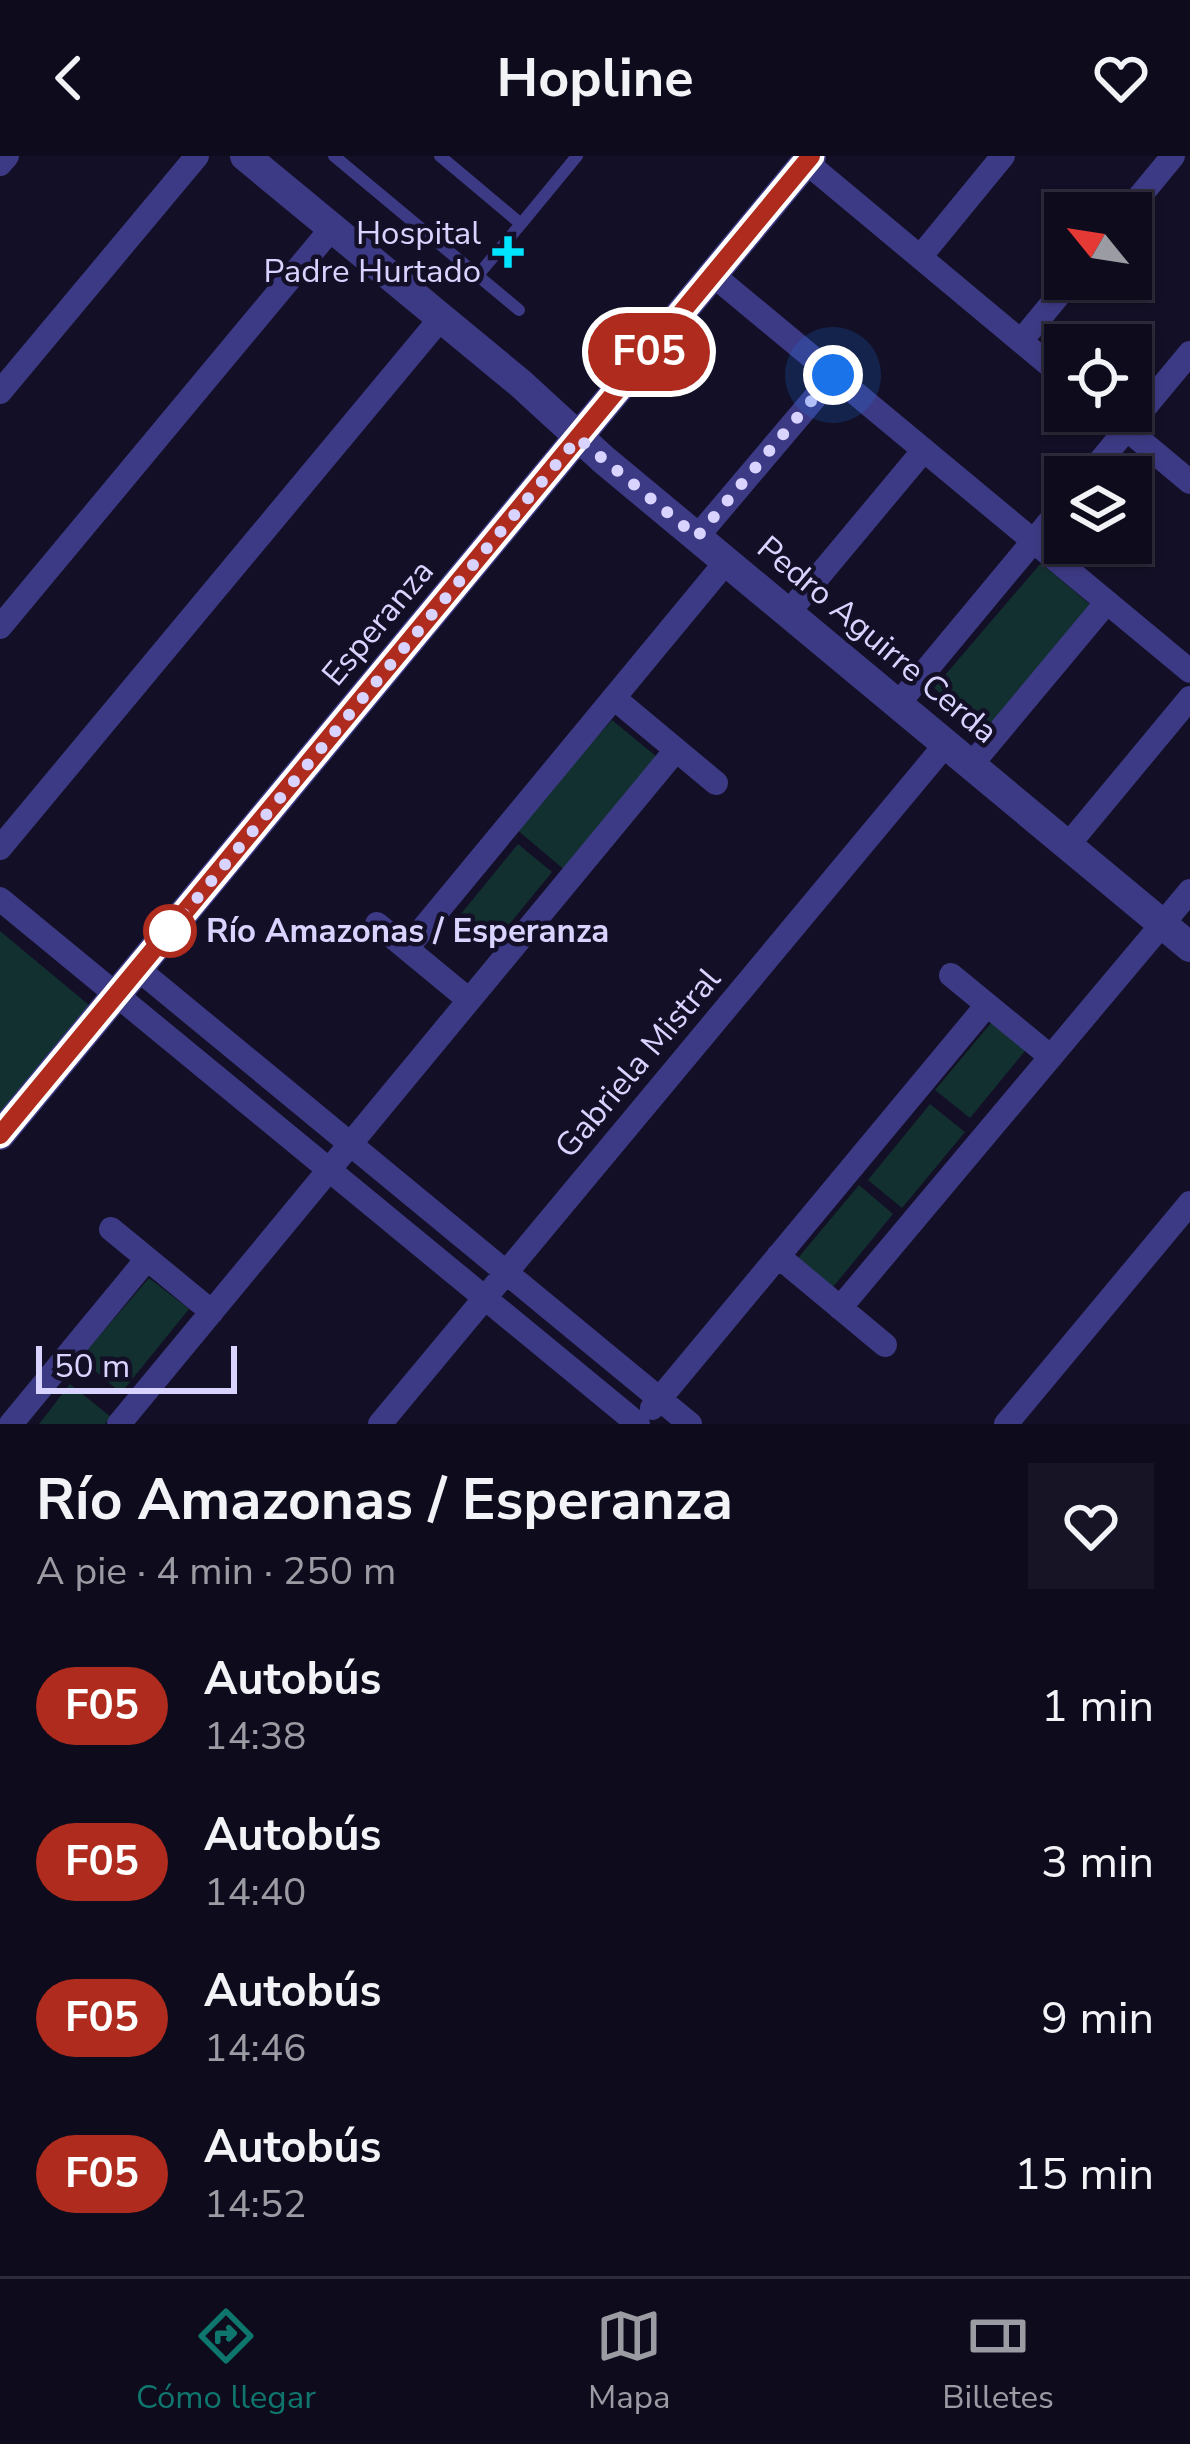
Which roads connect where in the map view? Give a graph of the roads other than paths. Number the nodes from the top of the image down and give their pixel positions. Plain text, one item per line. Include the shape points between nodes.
1 (7, 156) edge
2 (197, 156) edge
3 (245, 156) edge
4 (334, 156) edge
5 (440, 156) edge
6 (577, 156) edge
7 (1004, 156) edge
8 (1173, 156) edge
9 (809, 159) edge
10 (0, 164) edge
11 (1143, 192) edge
12 (521, 224) junction
13 (332, 228) junction
14 (920, 257) junction
15 (478, 275) junction
16 (713, 275) junction
17 (1055, 300) edge
18 (519, 310) dead end
19 (441, 318) junction
20 (1021, 341) junction
21 (1190, 353) edge
22 (1044, 360) edge
23 (833, 375) junction
24 (0, 392) edge
25 (1152, 398) edge
26 (1124, 432) edge
27 (1130, 432) edge
28 (578, 438) junction
29 (924, 450) junction
30 (1104, 456) edge
31 (1190, 482) edge
32 (1044, 529) edge
33 (697, 537) junction
34 (1034, 541) junction
35 (726, 562) junction
36 (1108, 602) junction
37 (788, 613) junction
38 (0, 627) edge
39 (1190, 671) edge
40 (614, 698) junction
41 (1190, 698) edge
42 (898, 704) junction
43 (946, 744) junction
44 (676, 750) junction
45 (971, 765) junction
46 (716, 782) dead end
47 (1068, 845) junction
48 (0, 848) edge
49 (1190, 891) edge
50 (0, 899) edge
51 (377, 923) dead end
52 (1163, 924) junction
53 (1190, 946) edge
54 (407, 948) junction
55 (138, 969) junction
56 (951, 975) dead end
57 (116, 995) junction
58 (469, 1000) junction
59 (987, 1005) junction
60 (1051, 1057) junction
61 (0, 1135) edge
62 (350, 1144) junction
63 (329, 1170) junction
64 (1190, 1203) edge
65 (111, 1229) dead end
66 (778, 1256) junction
67 (147, 1259) junction
68 (506, 1273) junction
69 (484, 1298) junction
70 (840, 1308) junction
71 (212, 1312) junction
72 (885, 1345) dead end
73 (659, 1399) junction
74 (11, 1424) edge
75 (119, 1424) edge
76 (380, 1424) edge
77 (638, 1424) edge
78 (689, 1424) edge
79 (1006, 1424) edge

1 - 10 street
2 - 24 street
3 - 13 street, Pedro Aguirre Cerda
4 - 15 lane
5 - 12 lane
6 - 12 lane
7 - 14 street
8 - 11 street
9 - 14 street
9 - 16 street, Esperanza
12 - 15 lane
13 - 19 street, Pedro Aguirre Cerda
13 - 38 street
14 - 20 street
15 - 18 lane
16 - 23 street
16 - 28 street, Esperanza
17 - 20 street
19 - 28 street, Pedro Aguirre Cerda
19 - 48 street
20 - 22 street
21 - 25 street
23 - 29 street
23 - 33 street
26 - 30 street
27 - 31 street
28 - 33 street, Pedro Aguirre Cerda
28 - 55 street, Esperanza
29 - 34 street
29 - 37 street
32 - 34 street
33 - 35 street, Pedro Aguirre Cerda
34 - 36 street
34 - 42 street
35 - 37 street, Pedro Aguirre Cerda
35 - 40 street
36 - 39 street
36 - 45 street
37 - 42 street, Pedro Aguirre Cerda
40 - 44 street
40 - 54 street
41 - 47 street
42 - 43 street, Pedro Aguirre Cerda
43 - 45 street, Pedro Aguirre Cerda
43 - 68 street, Gabriela Mistral
44 - 46 street
44 - 58 street
45 - 47 street, Pedro Aguirre Cerda
47 - 52 street, Pedro Aguirre Cerda
49 - 52 street
50 - 57 street
51 - 54 street
52 - 53 street, Pedro Aguirre Cerda
52 - 60 street
54 - 58 street
55 - 57 street, Esperanza
55 - 62 street
56 - 59 street
57 - 61 street, Esperanza
57 - 63 street
58 - 62 street
59 - 60 street
59 - 66 street
60 - 70 street
62 - 63 street
62 - 68 street
63 - 69 street
63 - 71 street
64 - 79 street
65 - 67 street
66 - 70 street
66 - 73 street
67 - 71 street
67 - 74 street
68 - 69 street, Gabriela Mistral
68 - 73 street
69 - 76 street, Gabriela Mistral
69 - 77 street
70 - 72 street
71 - 75 street
73 - 77 street
73 - 78 street

